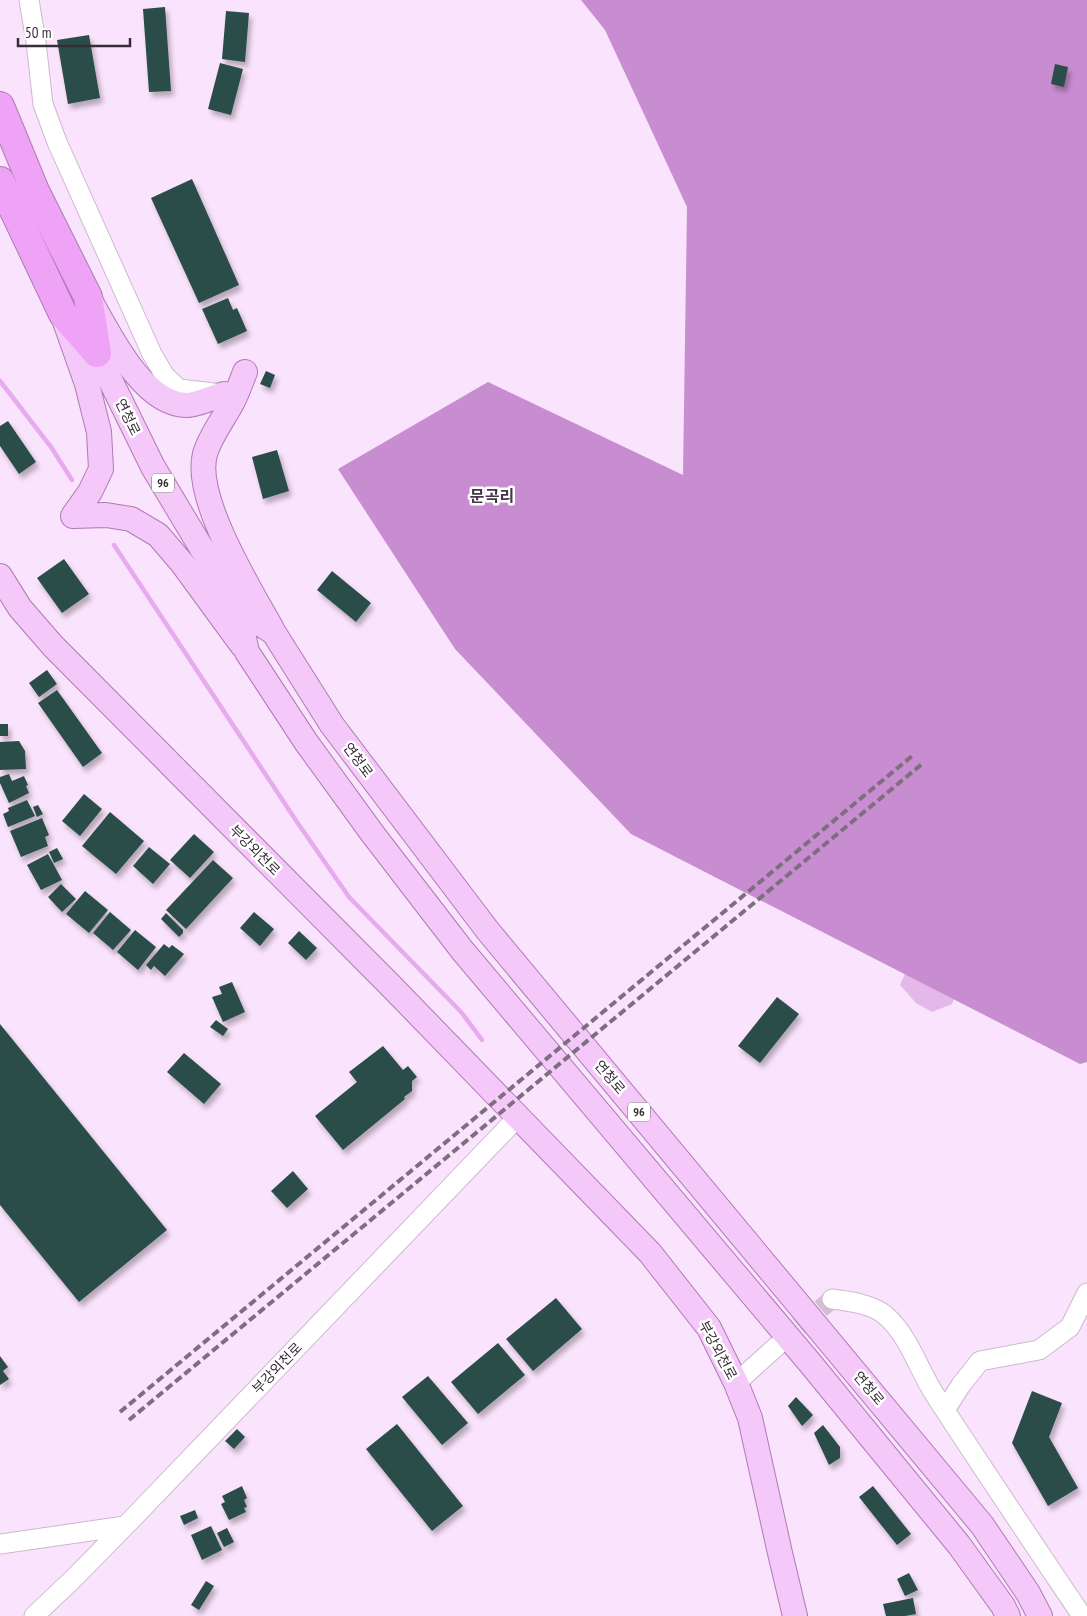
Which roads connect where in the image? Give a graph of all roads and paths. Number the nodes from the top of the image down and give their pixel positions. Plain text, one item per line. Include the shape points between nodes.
1 (29, 0) edge
2 (0, 106) edge
3 (0, 181) edge
4 (88, 297) junction
5 (62, 314) junction
6 (97, 353) junction
7 (245, 372) dead end
8 (224, 394) joint
9 (0, 576) edge
10 (238, 609) junction
11 (274, 633) junction
12 (247, 652) junction
13 (518, 1117) junction
14 (1087, 1293) edge
15 (832, 1299) dead end
16 (777, 1346) tunnel mouth
17 (736, 1383) junction
18 (945, 1410) junction
19 (125, 1526) junction
20 (0, 1544) edge
21 (34, 1616) edge
22 (796, 1616) edge
23 (1008, 1616) edge
24 (1040, 1616) edge
25 (1082, 1616) edge

1 - 8 street via 43,104 152,354 165,376 179,389
2 - 4 highway, 연청로 / 96 via 35,191
3 - 5 highway, 연청로 / 96
4 - 6 highway, 연청로 / 96
4 - 8 main road via 123,357 166,401 188,406
5 - 6 highway, 연청로 / 96
5 - 12 main road via 87,384 99,432 101,469 73,516 106,514 131,519 158,535
6 - 10 main road, 연청로 / 96 via 153,467
7 - 11 main road via 205,455 203,478 209,504 232,556
9 - 13 main road, 부강외천로 via 20,608 53,646
10 - 11 main road, 연청로 / 96
10 - 12 main road, 연청로 / 96
11 - 24 main road, 연청로 / 96 via 332,725 488,931 982,1525
12 - 23 main road, 연청로 / 96 via 306,742 456,942 822,1377 958,1545
13 - 17 main road, 부강외천로 via 650,1253 709,1328
13 - 19 street, 부강외천로
14 - 18 street via 1070,1327 1039,1350 980,1361
15 - 18 street via 859,1303 884,1314 906,1340 928,1385
16 - 17 street
17 - 22 main road, 부강외천로 via 750,1418
18 - 25 street
19 - 20 street
19 - 21 street, 부강외천로

